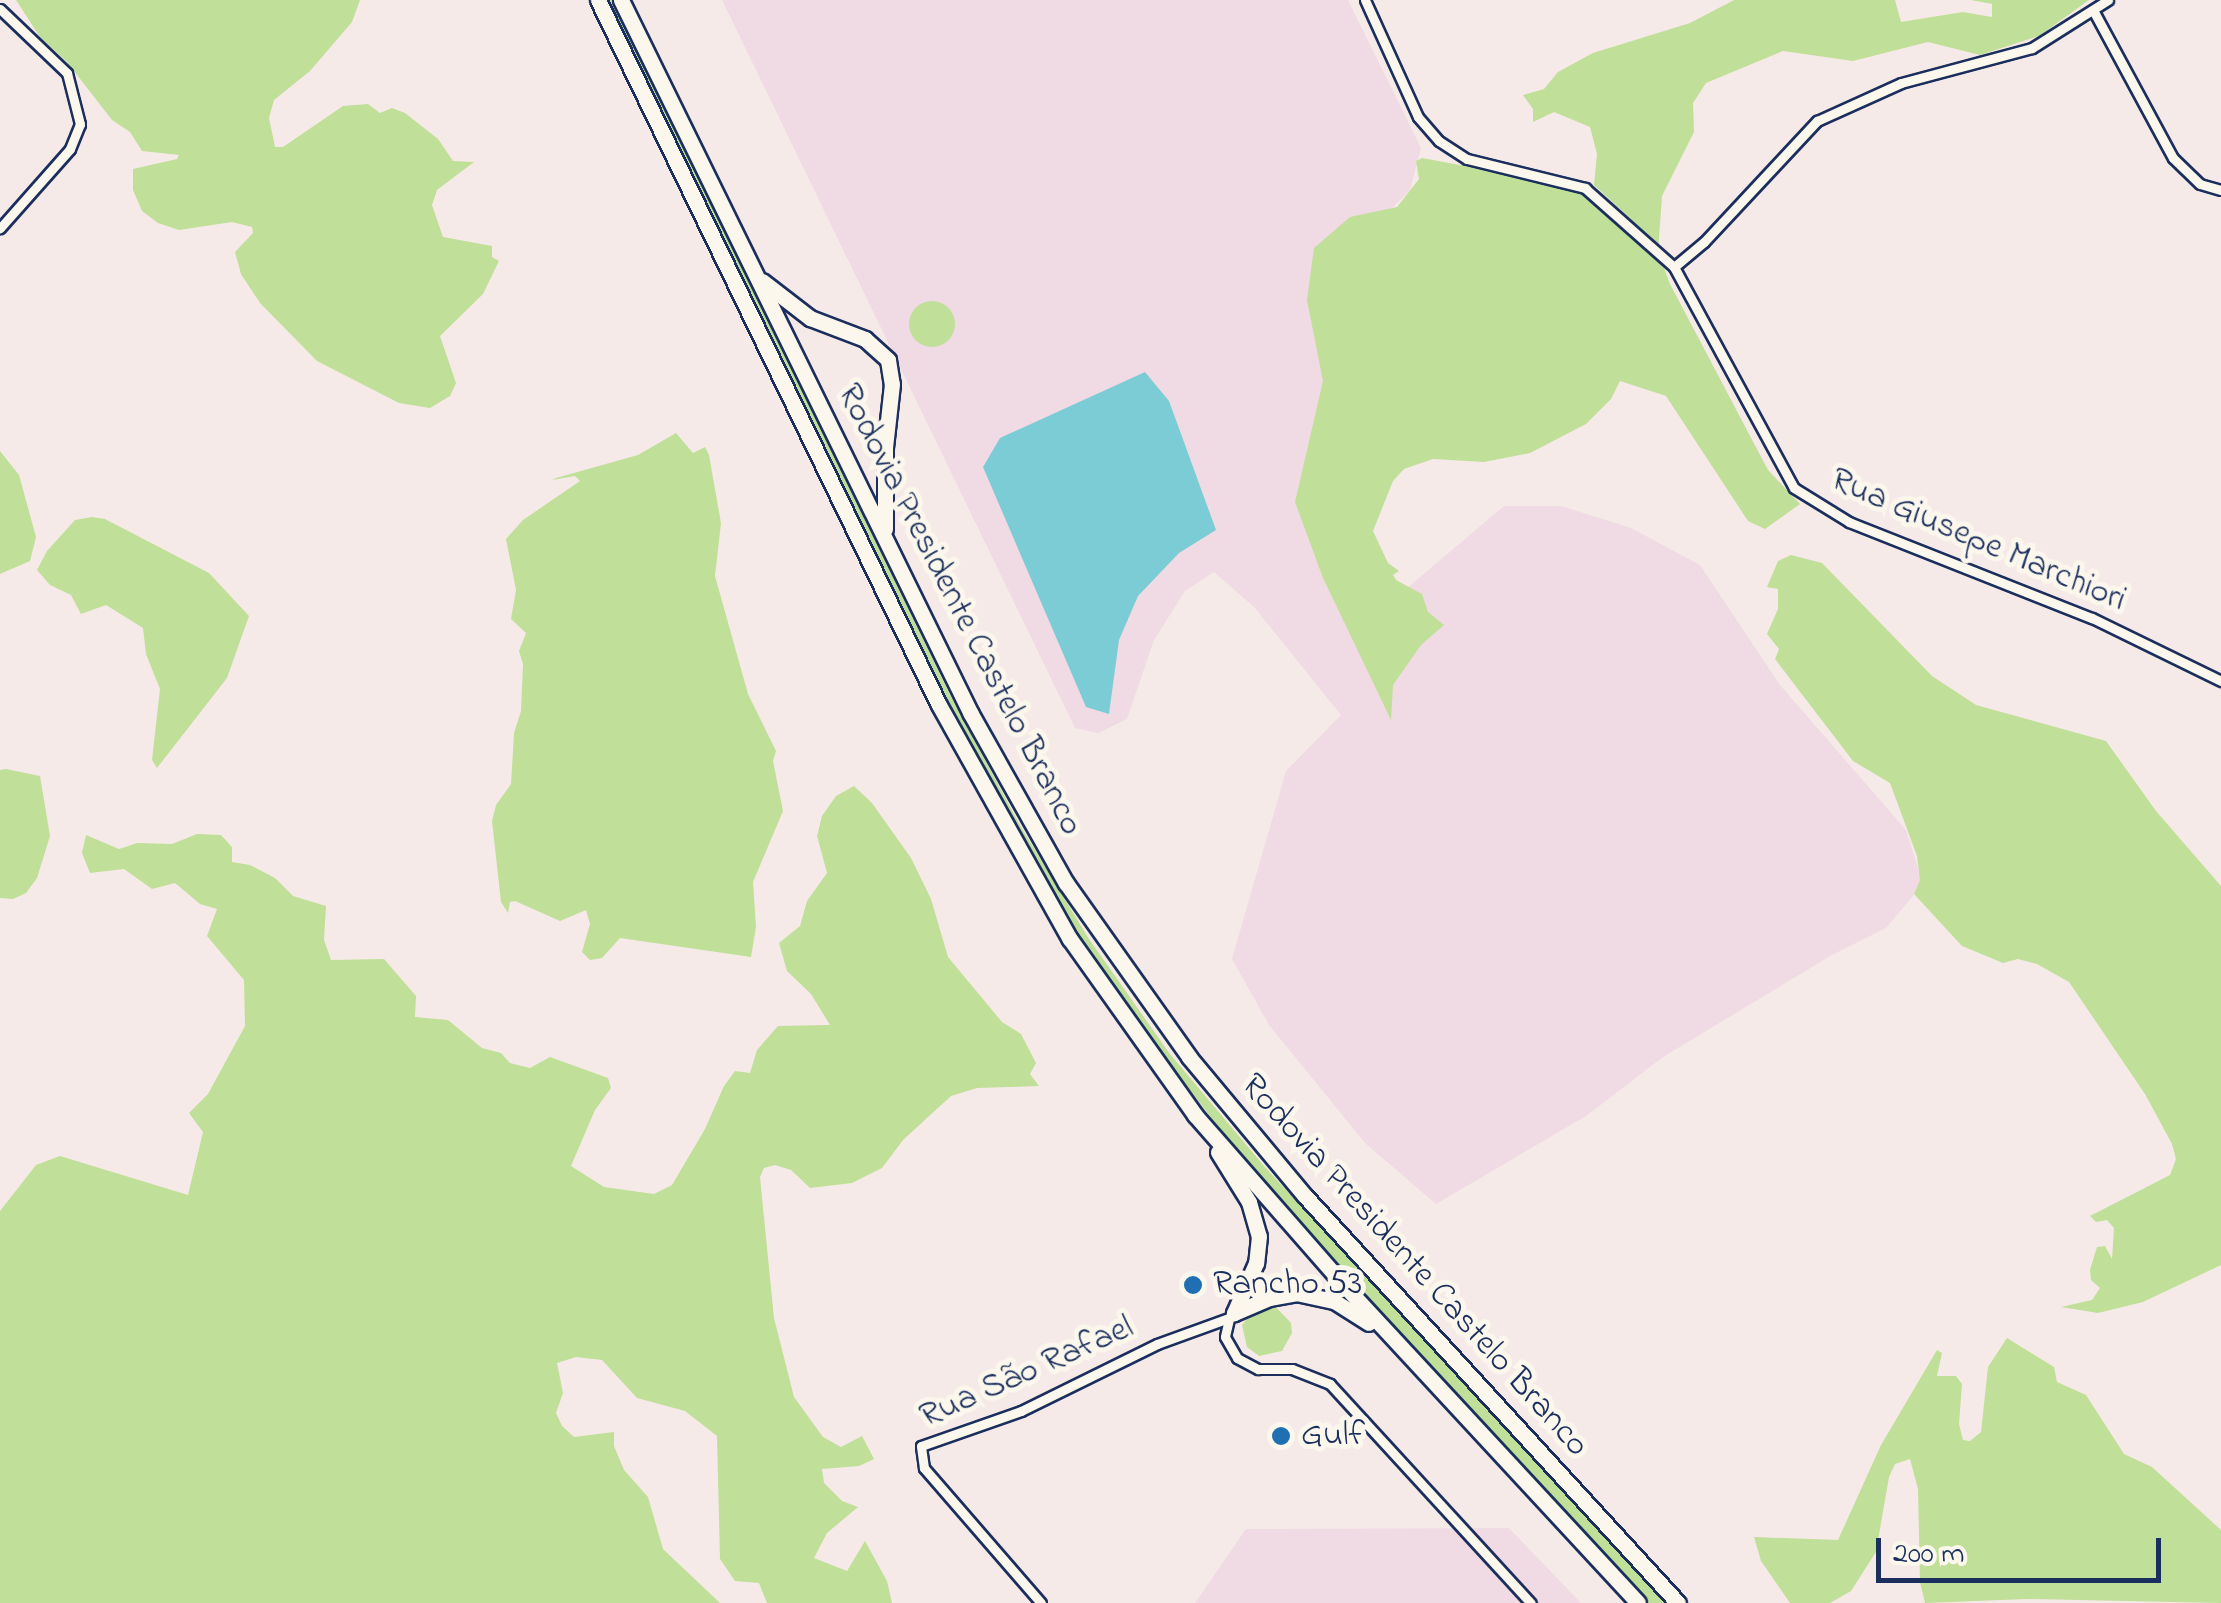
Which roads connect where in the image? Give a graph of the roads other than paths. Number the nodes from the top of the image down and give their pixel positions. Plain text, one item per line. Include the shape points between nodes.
1 (598, 0) edge
2 (621, 0) edge
3 (1365, 0) edge
4 (2108, 0) edge
5 (0, 10) edge
6 (2093, 10) junction
7 (2221, 190) edge
8 (0, 228) edge
9 (1674, 267) junction
10 (757, 277) junction
11 (886, 538) junction
12 (2221, 680) edge
13 (1195, 1115) junction
14 (1232, 1316) junction
15 (1418, 1363) junction
16 (1609, 1528) junction
17 (1037, 1602) edge
18 (1531, 1603) edge
19 (1638, 1603) edge
20 (1678, 1603) edge
21 (1693, 1603) edge

1 - 13 highway, Rodovia Presidente Castelo Branco via 938,705 1070,939
2 - 10 highway, Rodovia Presidente Castelo Branco
3 - 9 street, Rua Giusepe Marchiori via 1409,100 1439,141 1466,159 1584,188
4 - 6 street
5 - 8 street via 66,73 79,110 78,134
6 - 7 street via 2173,158 2200,184
6 - 9 street via 2020,53 1901,83 1817,121
9 - 12 street, Rua Giusepe Marchiori via 1779,468 1810,501 2092,618
10 - 11 highway, Rodovia Presidente Castelo Branco
10 - 11 highway via 810,318 865,339 888,360
11 - 16 highway, Rodovia Presidente Castelo Branco via 1006,778 1066,883 1144,996 1306,1196
13 - 14 highway via 1248,1202 1259,1236 1256,1263
13 - 15 highway, Rodovia Presidente Castelo Branco
14 - 15 highway via 1282,1294 1315,1295 1354,1311
14 - 17 street, Rua São Rafael via 1021,1411 921,1446 924,1468
14 - 18 street via 1225,1337 1237,1358 1330,1384
15 - 19 highway, Rodovia Presidente Castelo Branco
16 - 20 highway, Rodovia Presidente Castelo Branco
16 - 21 highway

